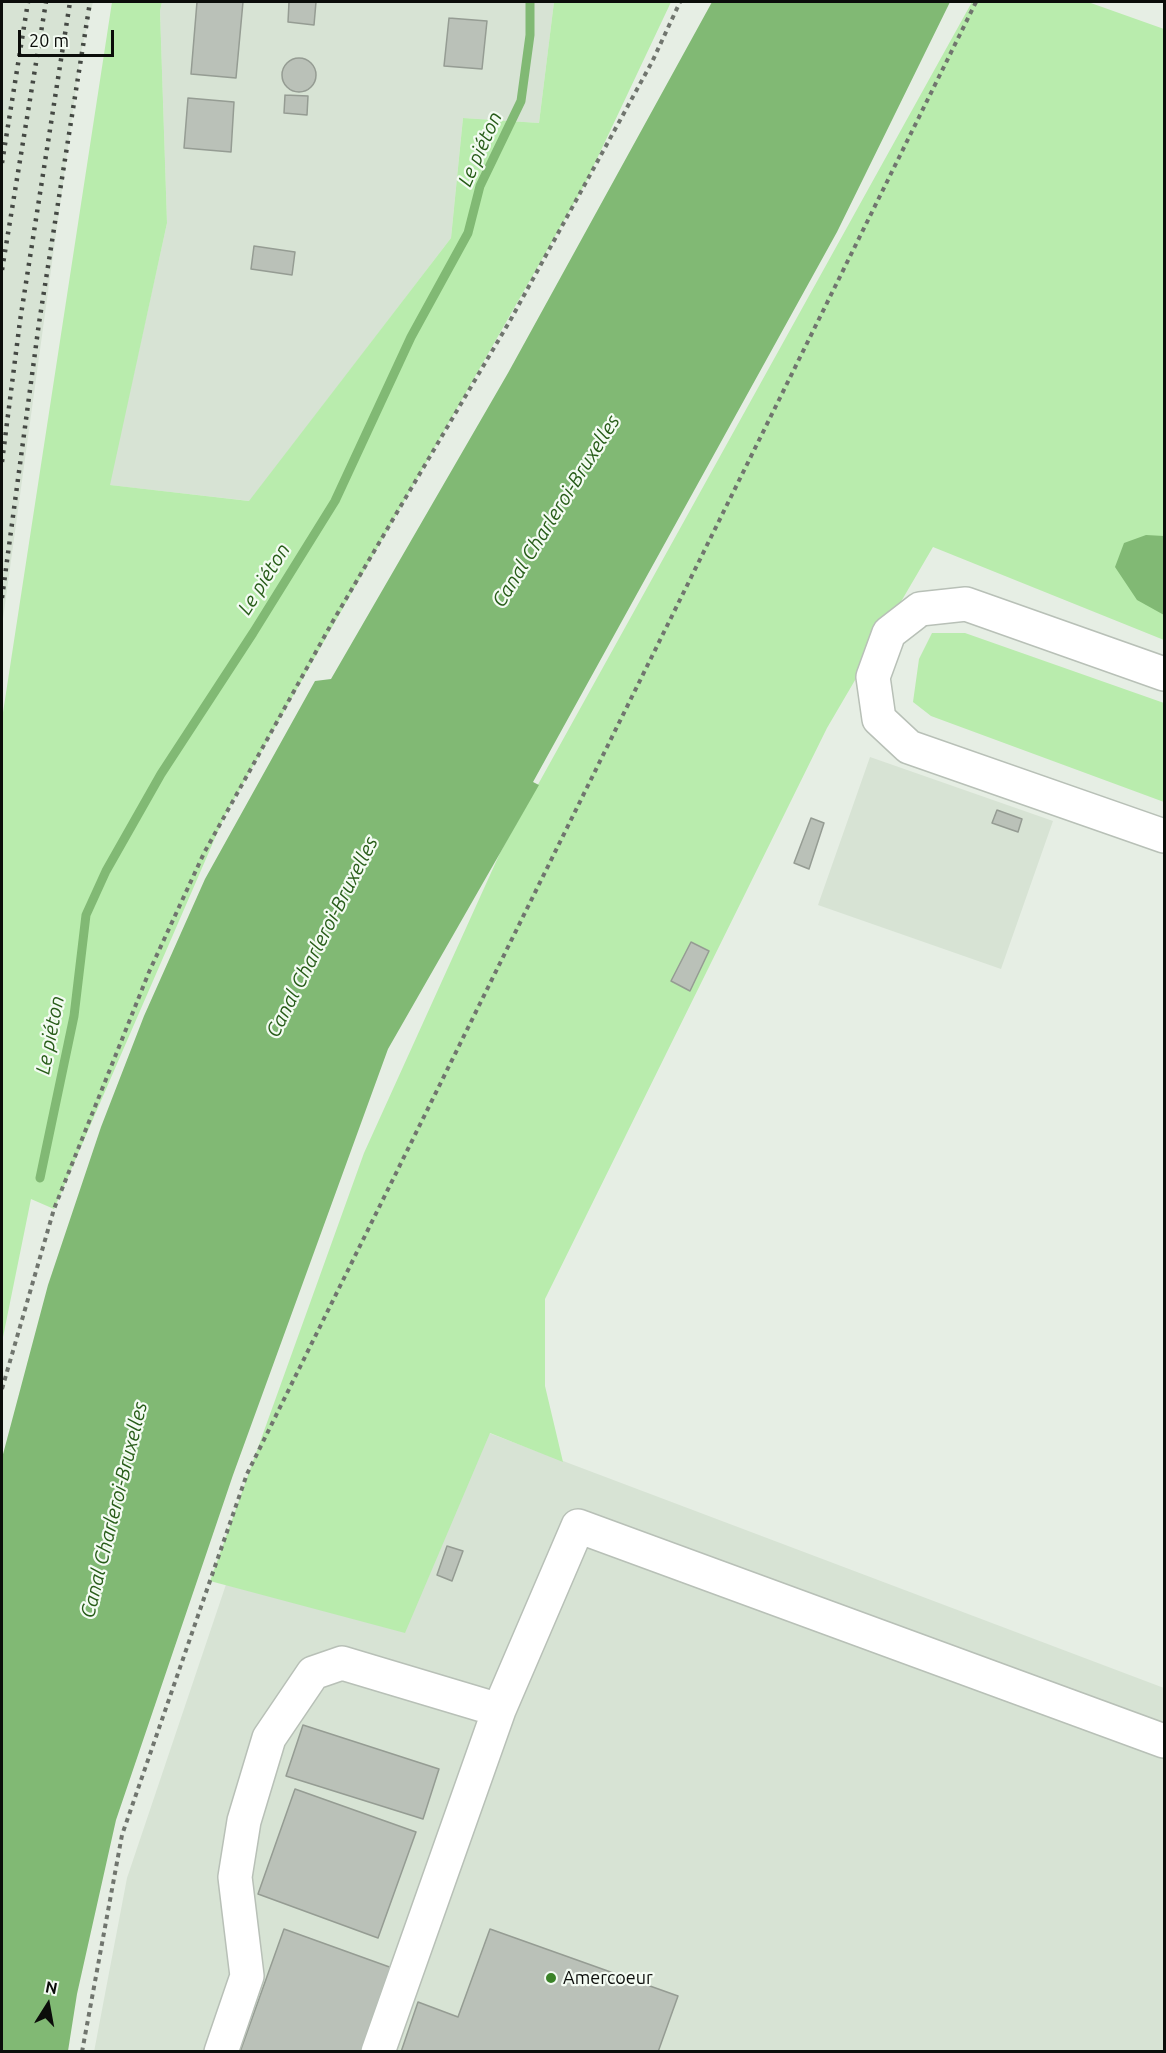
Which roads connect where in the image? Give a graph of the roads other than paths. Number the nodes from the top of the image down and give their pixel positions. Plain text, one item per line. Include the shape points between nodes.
1 (1164, 674) edge
2 (1164, 836) edge
3 (499, 1710) junction
4 (1164, 1741) edge
5 (221, 2052) edge
6 (378, 2052) edge

1 - 2 lane via 966,603 920,609 889,633 873,677 879,719 909,747
3 - 4 lane via 578,1526
3 - 5 lane via 342,1663 313,1673 269,1738 244,1821 235,1877 247,1976
3 - 6 lane

